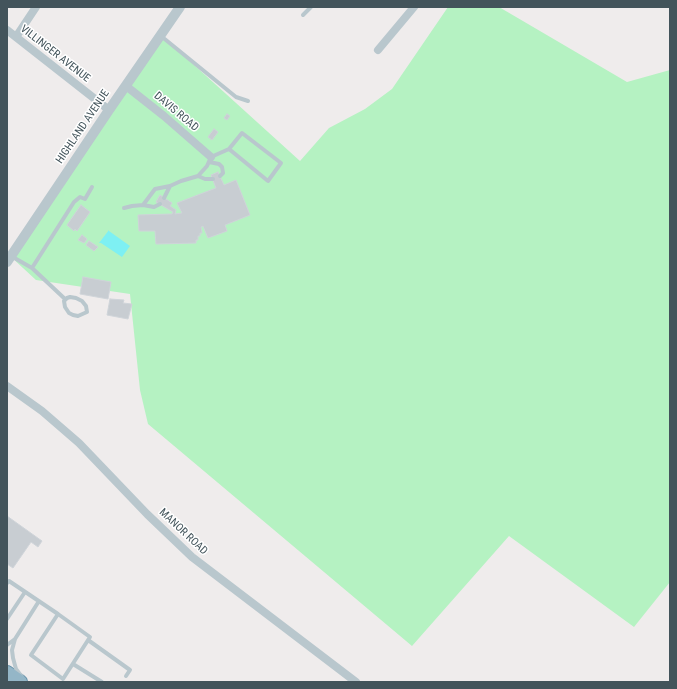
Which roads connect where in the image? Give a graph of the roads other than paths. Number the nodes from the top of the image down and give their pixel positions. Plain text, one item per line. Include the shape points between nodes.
1 (36, 7) edge
2 (180, 7) edge
3 (311, 7) edge
4 (414, 7) edge
5 (303, 15) dead end
6 (7, 30) edge
7 (161, 36) junction
8 (16, 37) junction
9 (378, 50) dead end
10 (126, 86) junction
11 (248, 100) dead end
12 (108, 110) junction
13 (229, 148) junction
14 (210, 159) junction
15 (198, 176) junction
16 (220, 176) dead end
17 (213, 179) dead end
18 (170, 186) junction
19 (92, 187) dead end
20 (164, 198) dead end
21 (160, 204) dead end
22 (143, 205) junction
23 (124, 208) dead end
24 (8, 258) edge
25 (32, 268) junction
26 (65, 299) junction
27 (7, 386) edge
28 (8, 581) edge
29 (25, 592) junction
30 (40, 601) junction
31 (58, 614) junction
32 (7, 619) edge
33 (15, 639) junction
34 (88, 640) junction
35 (7, 645) edge
36 (73, 664) junction
37 (7, 673) edge
38 (126, 676) dead end
39 (20, 682) edge
40 (26, 682) edge
41 (102, 682) edge
42 (356, 682) edge

1 - 8 street
2 - 7 street, HIGHLAND AVENUE
3 - 5 lane
4 - 9 street
6 - 8 street, VILLINGER AVENUE
7 - 10 street, HIGHLAND AVENUE
7 - 11 lane via 235,96
8 - 12 street, VILLINGER AVENUE
10 - 12 street, HIGHLAND AVENUE
10 - 14 street, DAVIS ROAD via 164,116
12 - 24 street, HIGHLAND AVENUE
13 - 13 lane via 242,133 282,163 268,181
13 - 14 lane
14 - 15 lane
14 - 16 lane via 222,167 223,172
15 - 17 lane
15 - 18 lane
18 - 20 lane
18 - 22 lane via 154,190
19 - 25 lane via 85,199 80,197 74,202
21 - 22 lane via 154,207
22 - 23 lane
24 - 25 lane
25 - 26 lane
26 - 26 lane via 69,313 80,316 87,311 79,299
27 - 42 street, MANOR ROAD via 42,411 79,443 192,557
28 - 29 lane
29 - 30 lane
29 - 32 lane
30 - 31 lane
30 - 33 lane
31 - 34 lane via 90,637
31 - 36 lane via 31,655 63,679
33 - 35 lane
33 - 40 lane via 13,658 16,669
34 - 36 lane
34 - 38 lane via 130,670
36 - 41 lane
37 - 39 highway

